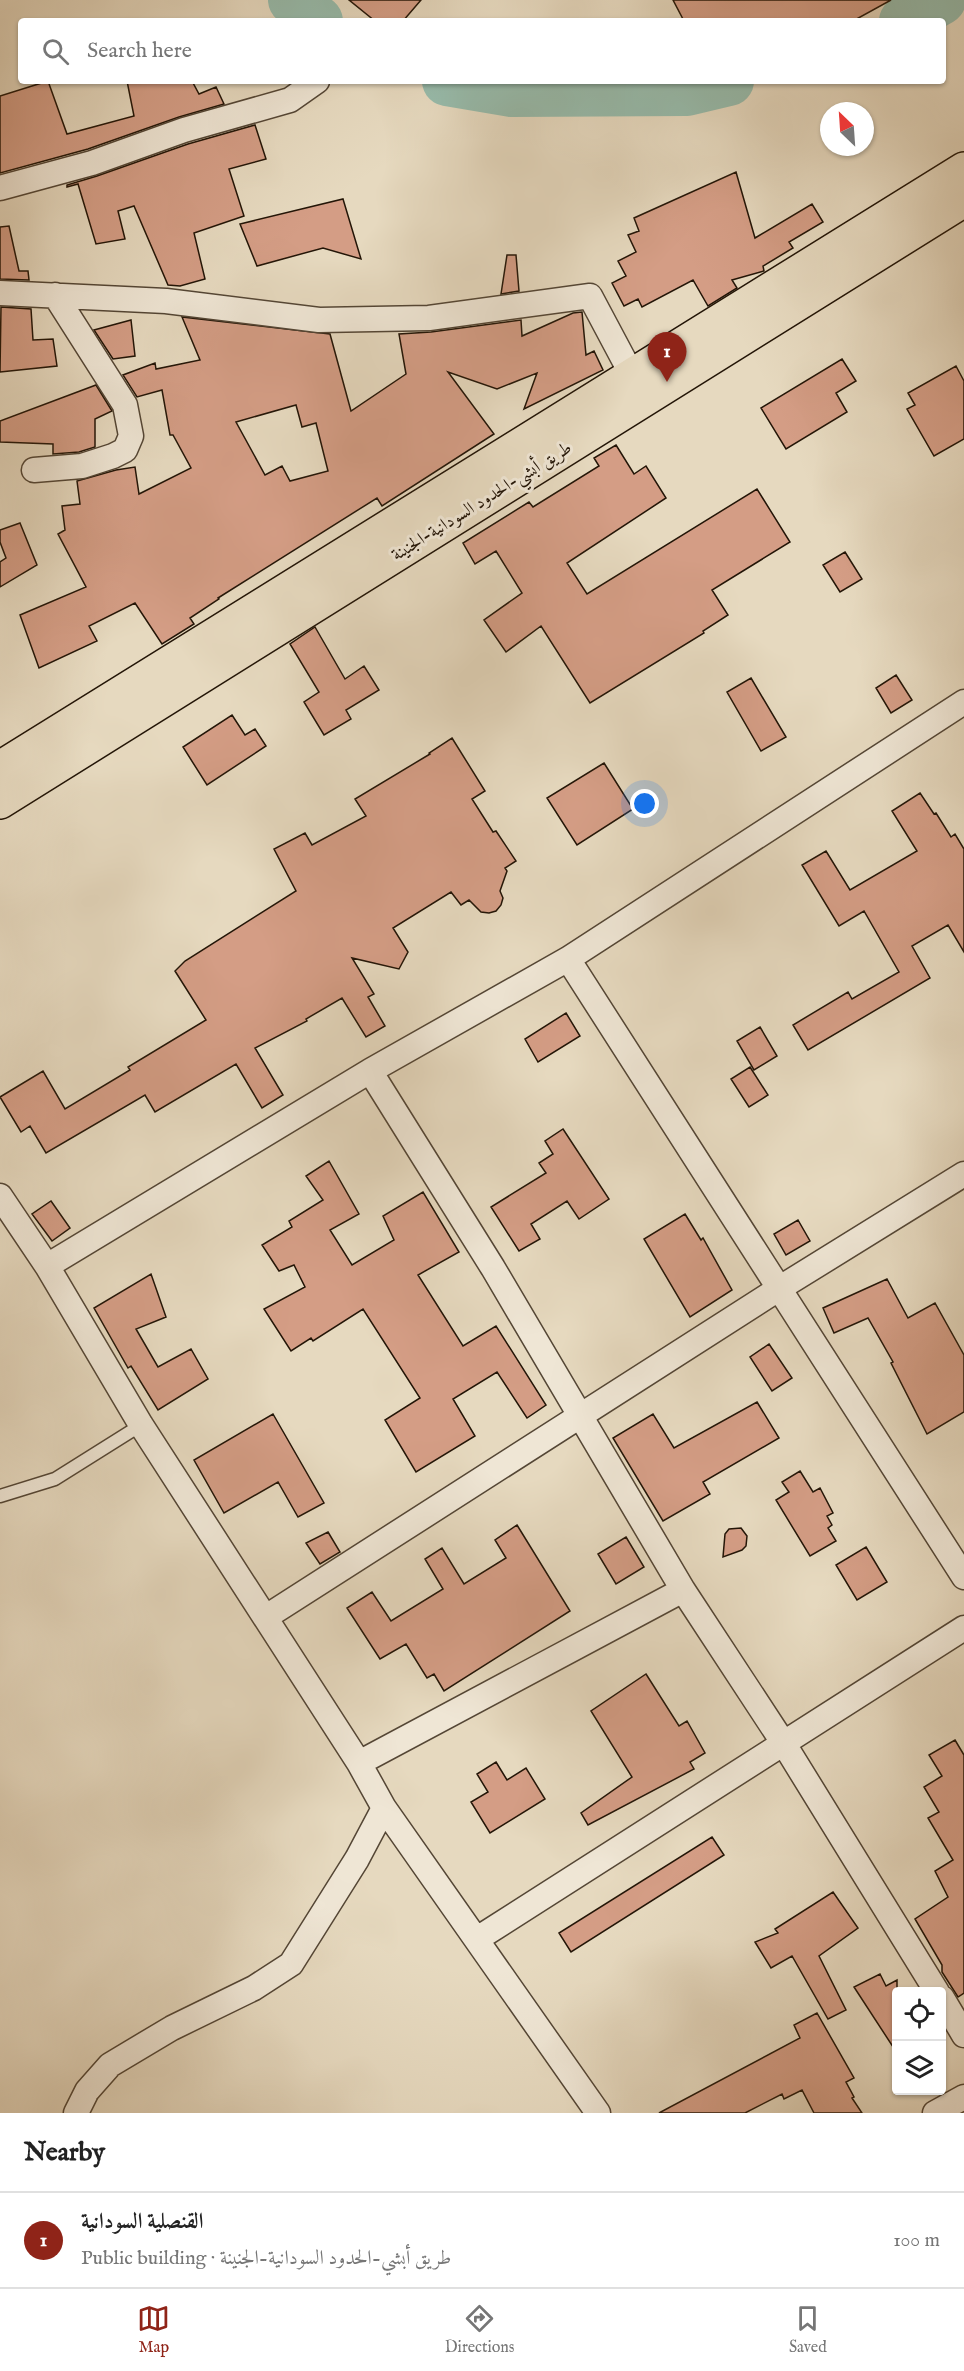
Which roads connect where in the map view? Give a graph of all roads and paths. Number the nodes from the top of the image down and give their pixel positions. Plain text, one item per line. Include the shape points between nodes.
1 (313, 84) edge
2 (964, 169) edge
3 (0, 188) edge
4 (964, 200) edge
5 (0, 293) edge
6 (54, 295) junction
7 (632, 375) junction
8 (34, 470) dead end
9 (386, 546) junction
10 (964, 702) edge
11 (0, 768) edge
12 (0, 802) edge
13 (568, 959) junction
14 (370, 1071) junction
15 (964, 1174) edge
16 (0, 1196) edge
17 (47, 1266) junction
18 (780, 1288) junction
19 (579, 1417) junction
20 (141, 1425) junction
21 (0, 1496) edge
22 (964, 1577) edge
23 (683, 1590) junction
24 (266, 1617) junction
25 (964, 1628) edge
26 (784, 1744) junction
27 (359, 1763) junction
28 (384, 1808) junction
29 (477, 1939) junction
30 (934, 1987) edge
31 (946, 2005) edge
32 (964, 2035) edge
33 (964, 2097) edge
34 (76, 2113) edge
35 (598, 2113) edge
36 (936, 2113) edge

1 - 3 street via 290,100
2 - 7 highway
4 - 9 highway, طريق أبشي-الحدود السودانية-الجنينة
5 - 6 street
6 - 7 street via 166,301 319,320 429,318 590,296
6 - 8 street via 125,405 131,436 125,450 113,456 82,466
7 - 9 highway
9 - 11 highway
9 - 12 highway, طريق أبشي-الحدود السودانية-الجنينة
10 - 13 street
13 - 14 street
13 - 18 street
14 - 17 street
14 - 19 street via 493,1268
15 - 18 street
16 - 17 street
17 - 20 street
18 - 19 street
18 - 22 street
19 - 23 street
19 - 24 street
20 - 21 lane via 55,1479
20 - 24 street
23 - 26 street
23 - 27 street
24 - 27 street
25 - 26 street
26 - 29 street
26 - 30 street
27 - 28 street
28 - 29 street
28 - 34 street via 291,1964 110,2065 87,2091
29 - 35 street
31 - 32 street
33 - 36 street

